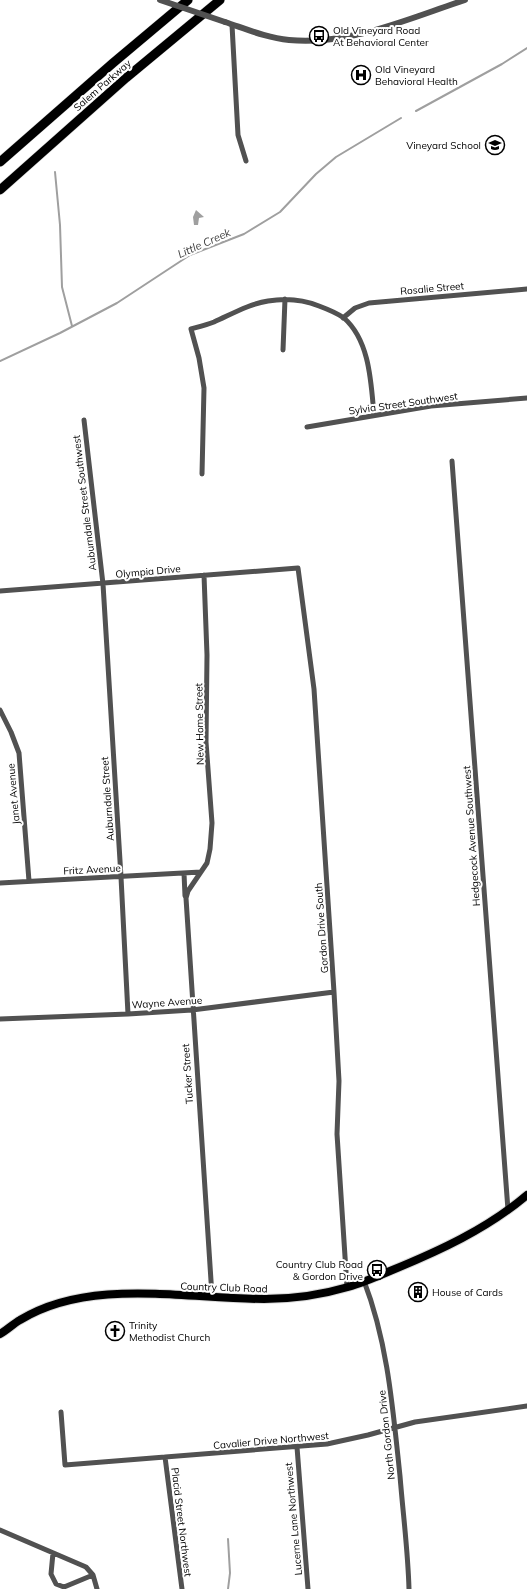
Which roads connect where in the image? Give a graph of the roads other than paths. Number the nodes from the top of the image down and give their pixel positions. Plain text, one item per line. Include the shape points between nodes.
1 (160, 0) edge
2 (188, 0) edge
3 (220, 0) edge
4 (465, 0) edge
5 (232, 25) junction
6 (246, 161) dead end
7 (0, 162) edge
8 (0, 190) edge
9 (527, 289) edge
10 (285, 299) junction
11 (343, 318) junction
12 (283, 350) dead end
13 (527, 398) edge
14 (374, 415) junction
15 (84, 420) dead end
16 (306, 427) dead end
17 (452, 461) dead end
18 (202, 474) dead end
19 (298, 568) joint
20 (204, 575) junction
21 (103, 584) junction
22 (0, 591) edge
23 (0, 710) edge
24 (201, 872) junction
25 (184, 873) junction
26 (121, 876) junction
27 (29, 881) junction
28 (0, 883) edge
29 (186, 898) junction
30 (334, 992) junction
31 (192, 1010) junction
32 (128, 1014) junction
33 (0, 1019) edge
34 (527, 1195) edge
35 (508, 1210) junction
36 (364, 1282) junction
37 (347, 1287) junction
38 (212, 1296) junction
39 (0, 1334) edge
40 (527, 1406) edge
41 (61, 1412) dead end
42 (395, 1428) junction
43 (296, 1447) junction
44 (165, 1457) junction
45 (0, 1530) edge
46 (54, 1553) junction
47 (93, 1575) junction
48 (97, 1589) edge
49 (182, 1589) edge
50 (308, 1589) edge
51 (409, 1589) edge

1 - 5 street, bridge
2 - 7 highway, Salem Parkway
3 - 8 highway, Salem Parkway
4 - 5 street via 365,33 334,40 289,40
5 - 6 street via 238,135
9 - 11 street, Rosalie Street via 369,302 355,308
10 - 11 street via 312,303
10 - 12 street
10 - 18 street via 252,306 191,329 204,388
11 - 14 street via 350,325 364,351
13 - 14 street, Sylvia Street Southwest via 431,406
14 - 16 street, Sylvia Street Southwest
15 - 21 street, Auburndale Street Southwest
17 - 35 street, Hedgecock Avenue Southwest
19 - 20 street, Olympia Drive
19 - 30 street, Gordon Drive South via 314,688
20 - 21 street, Olympia Drive
20 - 24 street, New Home Street via 207,655 206,742 212,823 207,863
21 - 22 street, Olympia Drive
21 - 26 street, Auburndale Street
23 - 27 street, Janet Avenue via 19,753
24 - 25 street
24 - 29 street
25 - 26 street, Fritz Avenue
25 - 29 street, Tucker Street
26 - 27 street, Fritz Avenue
26 - 32 street, Auburndale Street
27 - 28 street, Fritz Avenue
29 - 31 street, Tucker Street
30 - 31 street, Wayne Avenue
30 - 37 street, Gordon Drive South via 339,1081 337,1134
31 - 32 street, Wayne Avenue
31 - 38 street, Tucker Street
32 - 33 street, Wayne Avenue
34 - 35 main road, Country Club Road
35 - 36 main road, Country Club Road via 482,1228
36 - 37 main road, Country Club Road
36 - 42 street, North Gordon Drive via 383,1350
37 - 38 main road, Country Club Road via 304,1296 264,1299
38 - 39 main road, Country Club Road via 126,1294 90,1297 44,1309 20,1320
40 - 42 street, Cavalier Drive Northwest via 422,1421
41 - 44 street, Cavalier Drive Northwest via 65,1465
42 - 43 street, Cavalier Drive Northwest via 341,1442
42 - 51 street, North Gordon Drive
43 - 44 street, Cavalier Drive Northwest
43 - 50 street, Lucerne Lane Northwest
44 - 49 street, Placid Street Northwest
45 - 46 street
46 - 47 street via 86,1567
46 - 47 street via 51,1574 56,1584 64,1587
47 - 48 street

